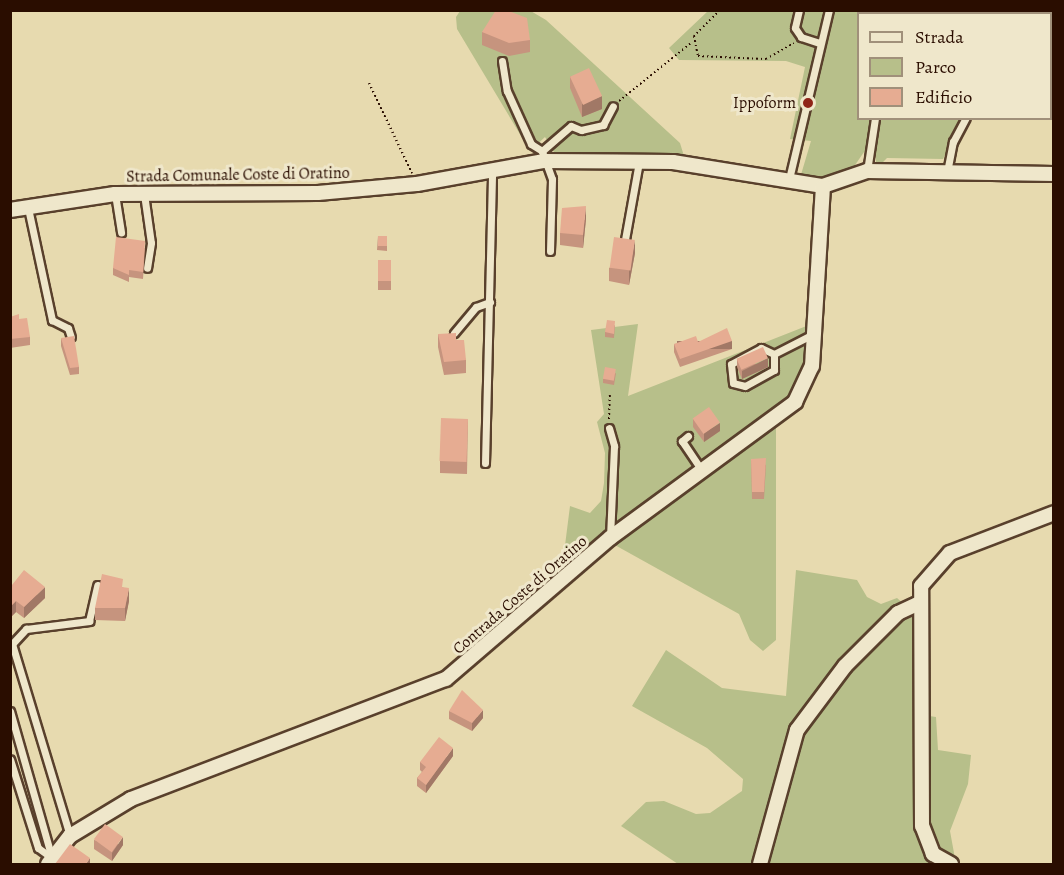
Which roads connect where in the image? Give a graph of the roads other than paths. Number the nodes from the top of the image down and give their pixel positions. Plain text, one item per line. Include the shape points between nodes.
1 (799, 10) edge
2 (829, 10) edge
3 (819, 43) junction
4 (502, 61) dead end
5 (613, 106) road end
6 (875, 120) edge
7 (965, 120) edge
8 (542, 156) junction
9 (639, 162) junction
10 (867, 171) junction
11 (492, 172) junction
12 (947, 172) junction
13 (1053, 174) edge
14 (789, 179) junction
15 (823, 186) junction
16 (115, 194) junction
17 (144, 194) junction
18 (28, 208) junction
19 (10, 210) edge
20 (121, 233) dead end
21 (624, 246) edge
22 (550, 251) dead end
23 (147, 268) dead end
24 (490, 302) junction
25 (454, 333) edge
26 (814, 333) junction
27 (71, 337) edge
28 (774, 354) junction
29 (609, 428) road end
30 (688, 436) dead end
31 (485, 463) dead end
32 (702, 471) junction
33 (1053, 513) edge
34 (610, 538) junction
35 (97, 585) edge
36 (918, 603) junction
37 (10, 711) edge
38 (10, 759) edge
39 (70, 836) junction
40 (50, 861) edge
41 (760, 864) edge
42 (951, 864) edge

1 - 3 lane via 795,28 801,38
2 - 3 lane
3 - 14 lane
4 - 8 lane via 507,92 531,144
5 - 8 lane via 603,126 581,130 571,126
6 - 10 lane
7 - 12 lane via 953,142
8 - 9 street, Strada Comunale Coste di Oratino
8 - 11 street, Strada Comunale Coste di Oratino
8 - 22 lane via 552,178
9 - 14 street, Strada Comunale Coste di Oratino
9 - 21 lane
10 - 12 street
10 - 15 street
11 - 17 street, Strada Comunale Coste di Oratino via 318,193
11 - 24 lane
12 - 13 street
14 - 15 street, Strada Comunale Coste di Oratino
15 - 26 street, Contrada Coste di Oratino
16 - 17 street, Strada Comunale Coste di Oratino
16 - 18 street, Strada Comunale Coste di Oratino
16 - 20 lane
17 - 23 lane via 151,243
18 - 19 street, Strada Comunale Coste di Oratino
18 - 27 lane via 52,320 68,328
24 - 25 lane via 476,307
24 - 31 lane
26 - 28 lane
26 - 32 street, Contrada Coste di Oratino via 807,386 795,402
28 - 28 lane via 761,348 731,364 729,378 745,386 774,370
29 - 34 lane via 614,446
30 - 32 lane via 682,441
32 - 34 street, Contrada Coste di Oratino
33 - 36 street via 950,553 921,586
34 - 39 street, Contrada Coste di Oratino via 446,679 131,799
35 - 39 lane via 89,621 26,629 12,644
36 - 41 street via 898,613 845,666 797,730
36 - 42 street via 922,826 933,854
37 - 40 lane
38 - 40 lane via 38,848
39 - 40 street, Contrada Coste di Oratino

